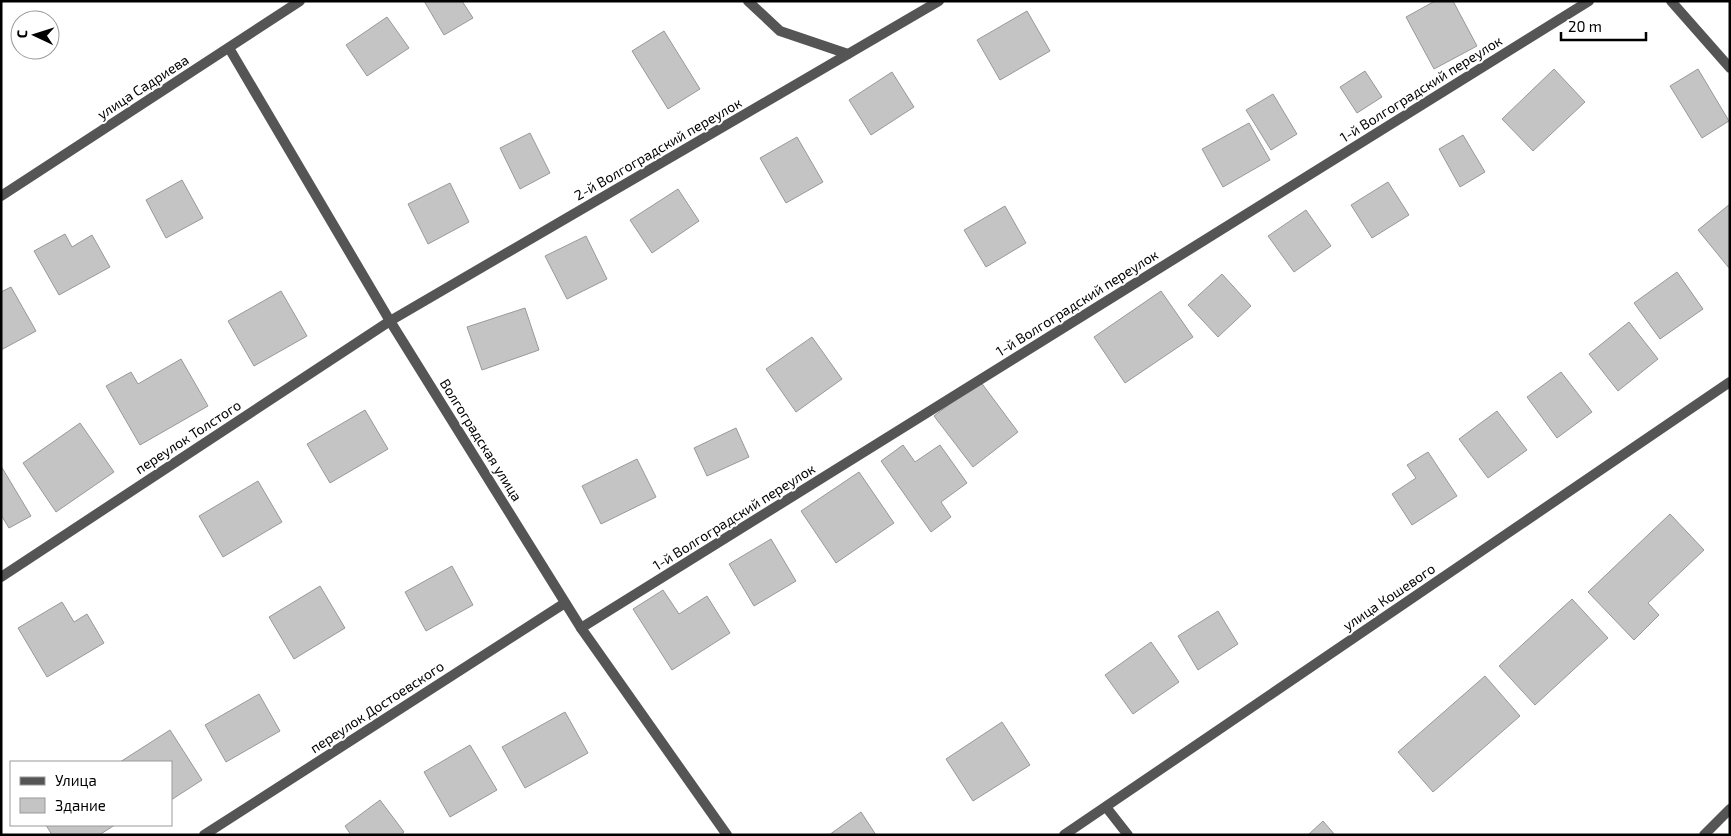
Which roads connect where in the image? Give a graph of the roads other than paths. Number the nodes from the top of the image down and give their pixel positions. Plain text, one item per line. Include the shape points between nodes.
1 (300, 1) edge
2 (748, 1) edge
3 (939, 1) edge
4 (1589, 1) edge
5 (1671, 1) edge
6 (229, 48) junction
7 (848, 54) junction
8 (1730, 68) edge
9 (1, 196) edge
10 (390, 321) junction
11 (1730, 382) edge
12 (1, 577) edge
13 (565, 603) junction
14 (581, 628) junction
15 (1106, 806) junction
16 (1730, 809) edge
17 (204, 835) edge
18 (726, 835) edge
19 (1064, 835) edge
20 (1128, 835) edge
21 (1704, 835) edge

1 - 6 street, улица Садриева
2 - 7 street via 780,31
3 - 7 street, 2-й Волгоградский переулок
4 - 14 street, 1-й Волгоградский переулок
5 - 8 street
6 - 9 street, улица Садриева
6 - 10 street, Волгоградская улица
7 - 10 street, 2-й Волгоградский переулок
10 - 12 street, переулок Толстого
10 - 13 street, Волгоградская улица
11 - 15 street, улица Кошевого
13 - 14 street, Волгоградская улица
13 - 17 street, переулок Достоевского
14 - 18 street, Волгоградская улица
15 - 19 street, улица Кошевого
15 - 20 street
16 - 21 street

